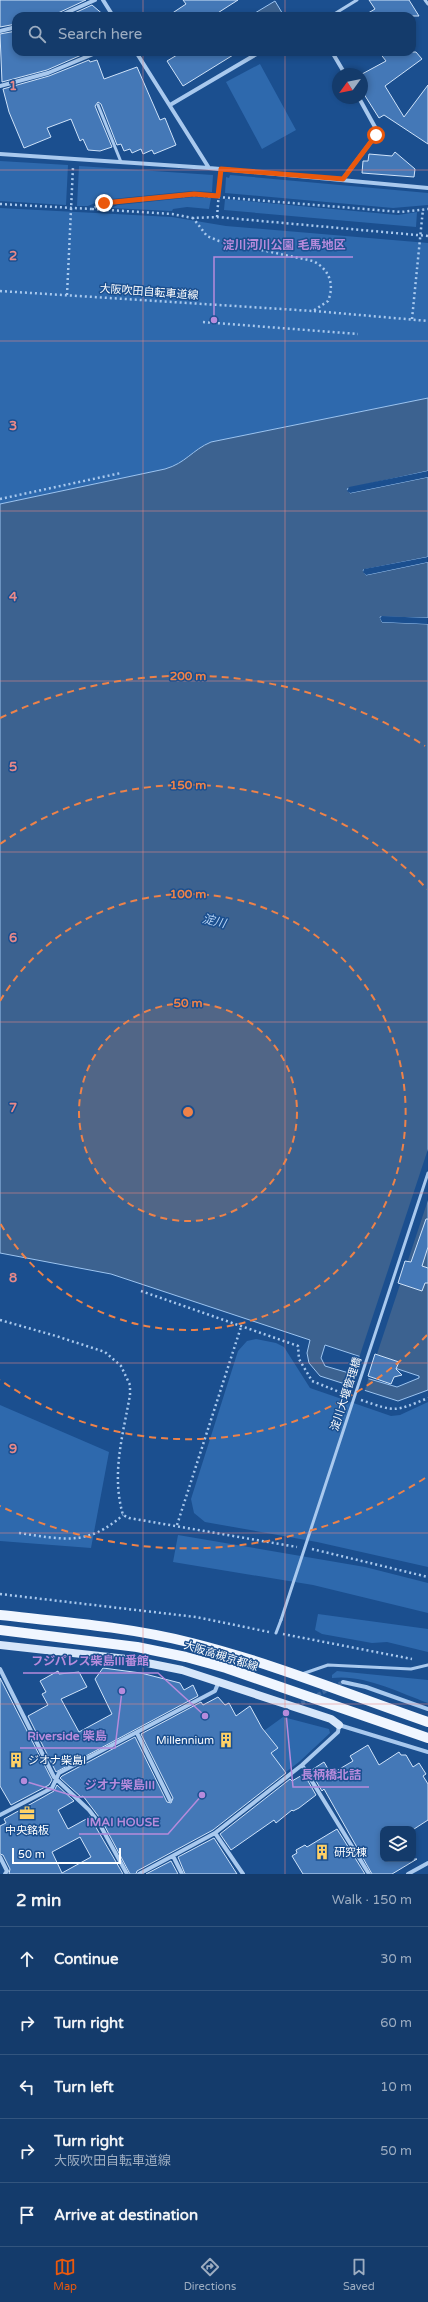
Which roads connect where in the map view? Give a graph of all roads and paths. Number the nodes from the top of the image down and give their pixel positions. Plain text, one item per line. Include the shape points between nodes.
1 (95, 0) edge
2 (103, 0) edge
3 (357, 0) edge
4 (425, 0) edge
5 (428, 4) edge
6 (69, 12) edge
7 (110, 12) edge
8 (338, 12) edge
9 (12, 28) edge
10 (0, 30) edge
11 (88, 56) edge
12 (139, 56) edge
13 (253, 56) edge
14 (334, 56) edge
15 (341, 68) edge
16 (0, 86) edge
17 (362, 104) edge
18 (98, 105) dead end
19 (170, 105) junction
20 (0, 154) edge
21 (121, 162) junction
22 (73, 166) dead end
23 (209, 168) junction
24 (221, 169) junction
25 (343, 179) junction
26 (428, 188) edge
27 (218, 196) junction
28 (0, 204) edge
29 (71, 208) junction
30 (92, 209) junction
31 (423, 209) junction
32 (428, 209) edge
33 (216, 217) junction
34 (193, 218) junction
35 (420, 236) junction
36 (428, 236) edge
37 (0, 291) edge
38 (67, 294) junction
39 (313, 311) junction
40 (412, 319) junction
41 (428, 321) edge
42 (203, 322) dead end
43 (358, 334) dead end
44 (121, 473) dead end
45 (0, 499) edge
46 (428, 1173) edge
47 (141, 1291) dead end
48 (0, 1320) edge
49 (241, 1327) junction
50 (351, 1397) dead end
51 (428, 1398) edge
52 (358, 1399) dead end
53 (122, 1514) junction
54 (177, 1525) junction
55 (19, 1533) dead end
56 (298, 1547) dead end
57 (305, 1548) dead end
58 (428, 1577) edge
59 (0, 1594) edge
60 (0, 1615) edge
61 (0, 1630) edge
62 (276, 1633) junction
63 (0, 1645) edge
64 (415, 1660) dead end
65 (428, 1665) edge
66 (0, 1669) edge
67 (295, 1676) junction
68 (219, 1681) junction
69 (343, 1682) tunnel mouth
70 (428, 1709) edge
71 (428, 1722) edge
72 (339, 1725) junction
73 (137, 1733) junction
74 (428, 1738) edge
75 (428, 1752) edge
76 (302, 1765) junction
77 (57, 1779) junction
78 (170, 1800) dead end
79 (0, 1815) edge
80 (215, 1833) junction
81 (173, 1856) junction
82 (0, 1857) edge
83 (428, 1863) edge
84 (5, 1874) edge
85 (127, 1874) edge
86 (139, 1874) edge
87 (182, 1874) edge
88 (243, 1874) edge
89 (369, 1874) edge
90 (408, 1874) edge

1 - 6 street
2 - 7 street
3 - 8 lane
4 - 5 lane
9 - 10 street
11 - 16 street via 48,73
12 - 19 street
13 - 19 street
14 - 15 street
17 - 25 street via 375,127 376,135
18 - 21 lane
19 - 23 street
20 - 21 street
21 - 23 street
22 - 29 path
23 - 24 street
24 - 25 street
24 - 27 path
25 - 26 street
27 - 30 path via 194,194 104,203
27 - 31 path via 401,212
27 - 33 path
28 - 29 path
29 - 30 path
29 - 38 path
30 - 34 path via 172,214
31 - 32 path
31 - 35 path
33 - 34 path
33 - 35 path
34 - 39 path via 207,236 219,241 313,261 321,265 329,276 331,289 328,301
35 - 36 path
35 - 40 path
37 - 38 path, 大阪吹田自転車道線
38 - 39 path, 大阪吹田自転車道線
39 - 40 path, 大阪吹田自転車道線
40 - 41 path, 大阪吹田自転車道線
42 - 43 path
44 - 45 path
46 - 62 lane, 淀川大堰管理橋, bridge
47 - 49 path
48 - 53 path via 105,1352 121,1366 130,1385 117,1469
49 - 50 path via 298,1346 299,1359 312,1381
49 - 54 path
51 - 52 path via 397,1410 386,1409
53 - 54 path via 129,1518
53 - 55 path via 107,1527 72,1540
54 - 56 path
57 - 58 path
59 - 62 path via 189,1616
60 - 67 main road, 大阪高槻京都線 via 164,1636 218,1650
61 - 74 main road, 大阪高槻京都線 via 137,1647 193,1659
62 - 64 path
63 - 68 street via 127,1659 182,1670
65 - 67 lane via 411,1669 328,1665
66 - 77 street
67 - 71 main road, 大阪高槻京都線
68 - 72 street via 331,1719
68 - 73 street via 215,1691
69 - 70 street via 366,1687
72 - 75 street
72 - 76 street via 338,1732
73 - 77 street via 59,1773
73 - 78 street
76 - 80 street
76 - 89 street
77 - 79 street via 52,1788
77 - 85 street via 79,1798 96,1819
80 - 81 street
80 - 88 street
81 - 86 street
81 - 87 street
82 - 84 street via 7,1871
83 - 90 street

